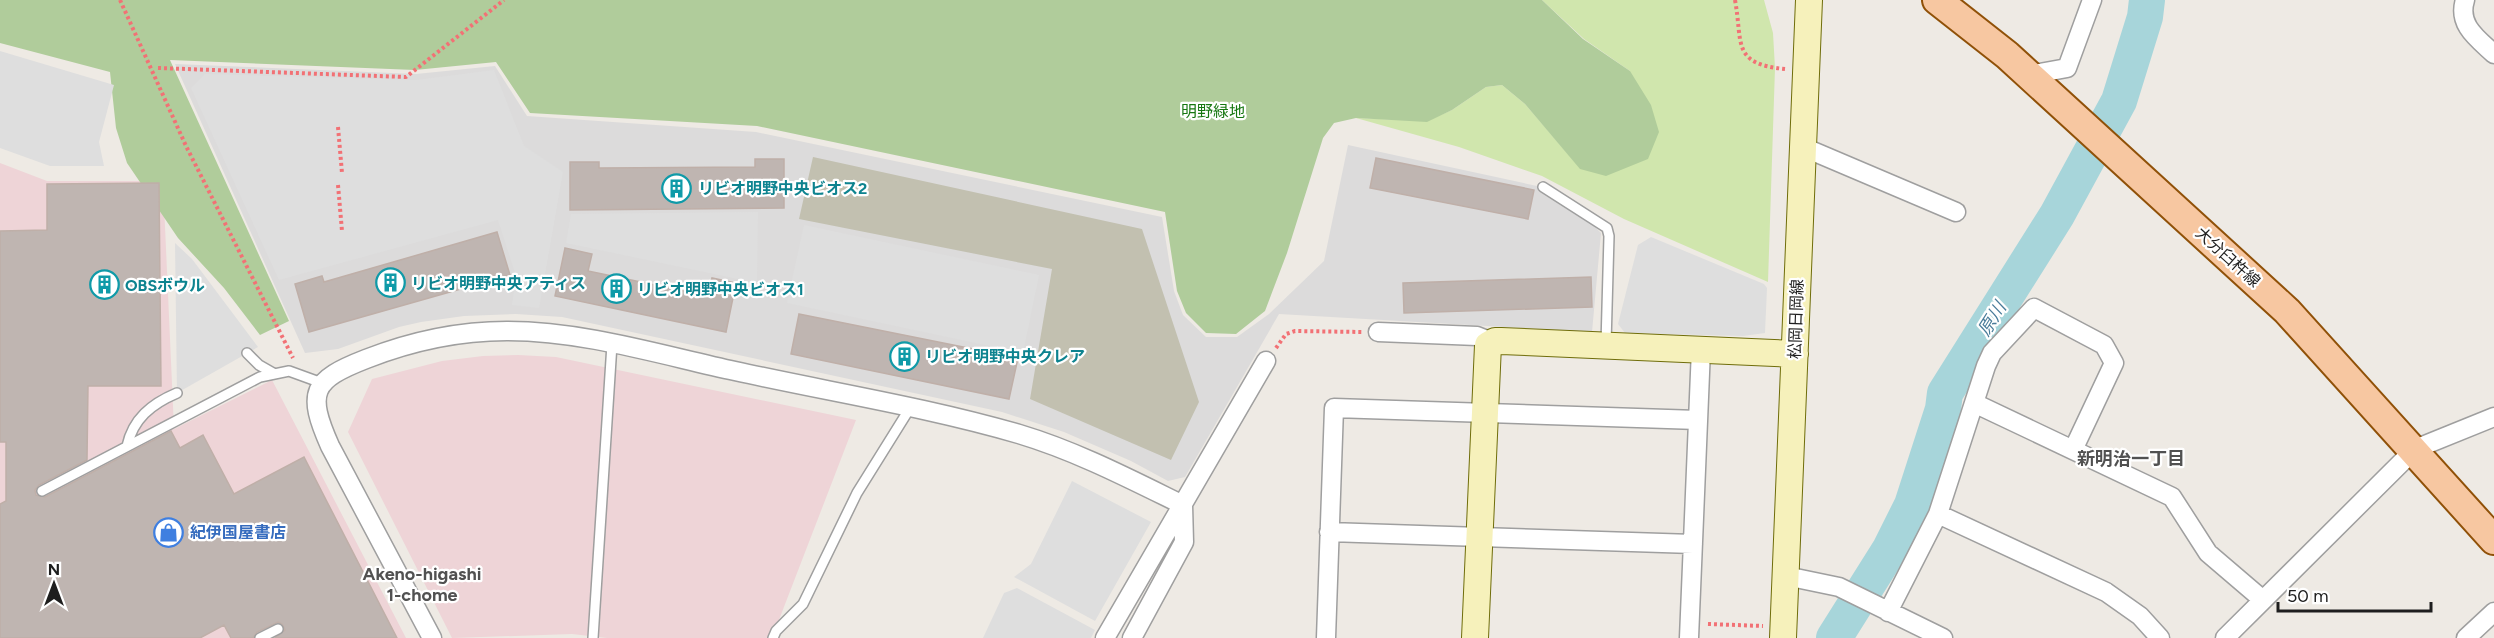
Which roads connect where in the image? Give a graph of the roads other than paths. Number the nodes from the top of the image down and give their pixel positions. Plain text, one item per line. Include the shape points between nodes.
1 (1796, 0) edge
2 (1809, 0) edge
3 (2092, 0) edge
4 (2465, 0) edge
5 (1948, 4) edge
6 (2494, 54) edge
7 (1796, 63) junction
8 (2029, 75) junction
9 (1803, 147) junction
10 (1543, 187) dead end
11 (1956, 212) dead end
12 (1378, 332) road end
13 (1492, 342) junction
14 (612, 344) junction
15 (1606, 345) junction
16 (1701, 350) junction
17 (247, 353) dead end
18 (1795, 354) junction
19 (1266, 361) road end
20 (273, 373) junction
21 (322, 383) junction
22 (177, 393) dead end
23 (1974, 403) junction
24 (910, 408) junction
25 (1484, 413) junction
26 (2494, 417) edge
27 (1698, 420) junction
28 (127, 446) junction
29 (2415, 449) junction
30 (2073, 450) junction
31 (42, 491) dead end
32 (1183, 505) junction
33 (1938, 514) junction
34 (1329, 532) junction
35 (1479, 537) junction
36 (2494, 540) edge
37 (1693, 544) junction
38 (1786, 576) junction
39 (2263, 600) junction
40 (1885, 611) junction
41 (2494, 612) edge
42 (278, 628) dead end
43 (1690, 631) edge
44 (1775, 632) edge
45 (1936, 636) edge
46 (260, 638) edge
47 (432, 638) edge
48 (593, 638) edge
49 (773, 638) edge
50 (1105, 638) edge
51 (1132, 638) edge
52 (1326, 638) edge
53 (1475, 638) edge
54 (2160, 638) edge
55 (2225, 638) edge
56 (2466, 638) edge

1 - 7 street via 1802,15
2 - 7 main road, 松岡日岡線
3 - 8 street via 2067,68
4 - 6 street via 2466,28
5 - 8 main road, 大分臼杵線
7 - 9 main road, 松岡日岡線
8 - 29 main road, 大分臼杵線 via 2287,310
9 - 11 street
9 - 18 main road, 松岡日岡線
10 - 15 lane via 1606,228
12 - 13 street via 1478,336
13 - 15 main road
13 - 25 main road via 1487,351
14 - 21 street via 509,331 453,334 342,368
14 - 24 street
14 - 48 lane
15 - 16 main road
16 - 18 main road
16 - 27 street
17 - 20 lane
18 - 38 main road, 松岡日岡線
19 - 32 street
20 - 21 lane via 289,371
20 - 28 lane via 260,376
21 - 47 street via 317,403 321,425
22 - 28 lane via 147,410 130,433
23 - 30 street
23 - 30 street via 1992,353 2034,308 2104,345 2114,363
23 - 33 street
24 - 32 street via 1021,434 1082,457
24 - 49 lane via 857,493 803,604
25 - 27 street
25 - 34 street via 1334,408
25 - 35 main road
26 - 29 street
27 - 37 street
28 - 31 lane
29 - 36 main road, 大分臼杵線
29 - 39 street
30 - 39 street via 2172,497 2208,553
32 - 50 street
32 - 51 street via 1184,542
33 - 40 street
33 - 54 street via 2106,592 2140,616
34 - 35 street
34 - 52 street
35 - 37 street
35 - 53 main road
37 - 43 street
38 - 40 street via 1839,586
38 - 44 main road, 松岡日岡線
39 - 55 street
40 - 45 street
41 - 56 street
42 - 46 lane

